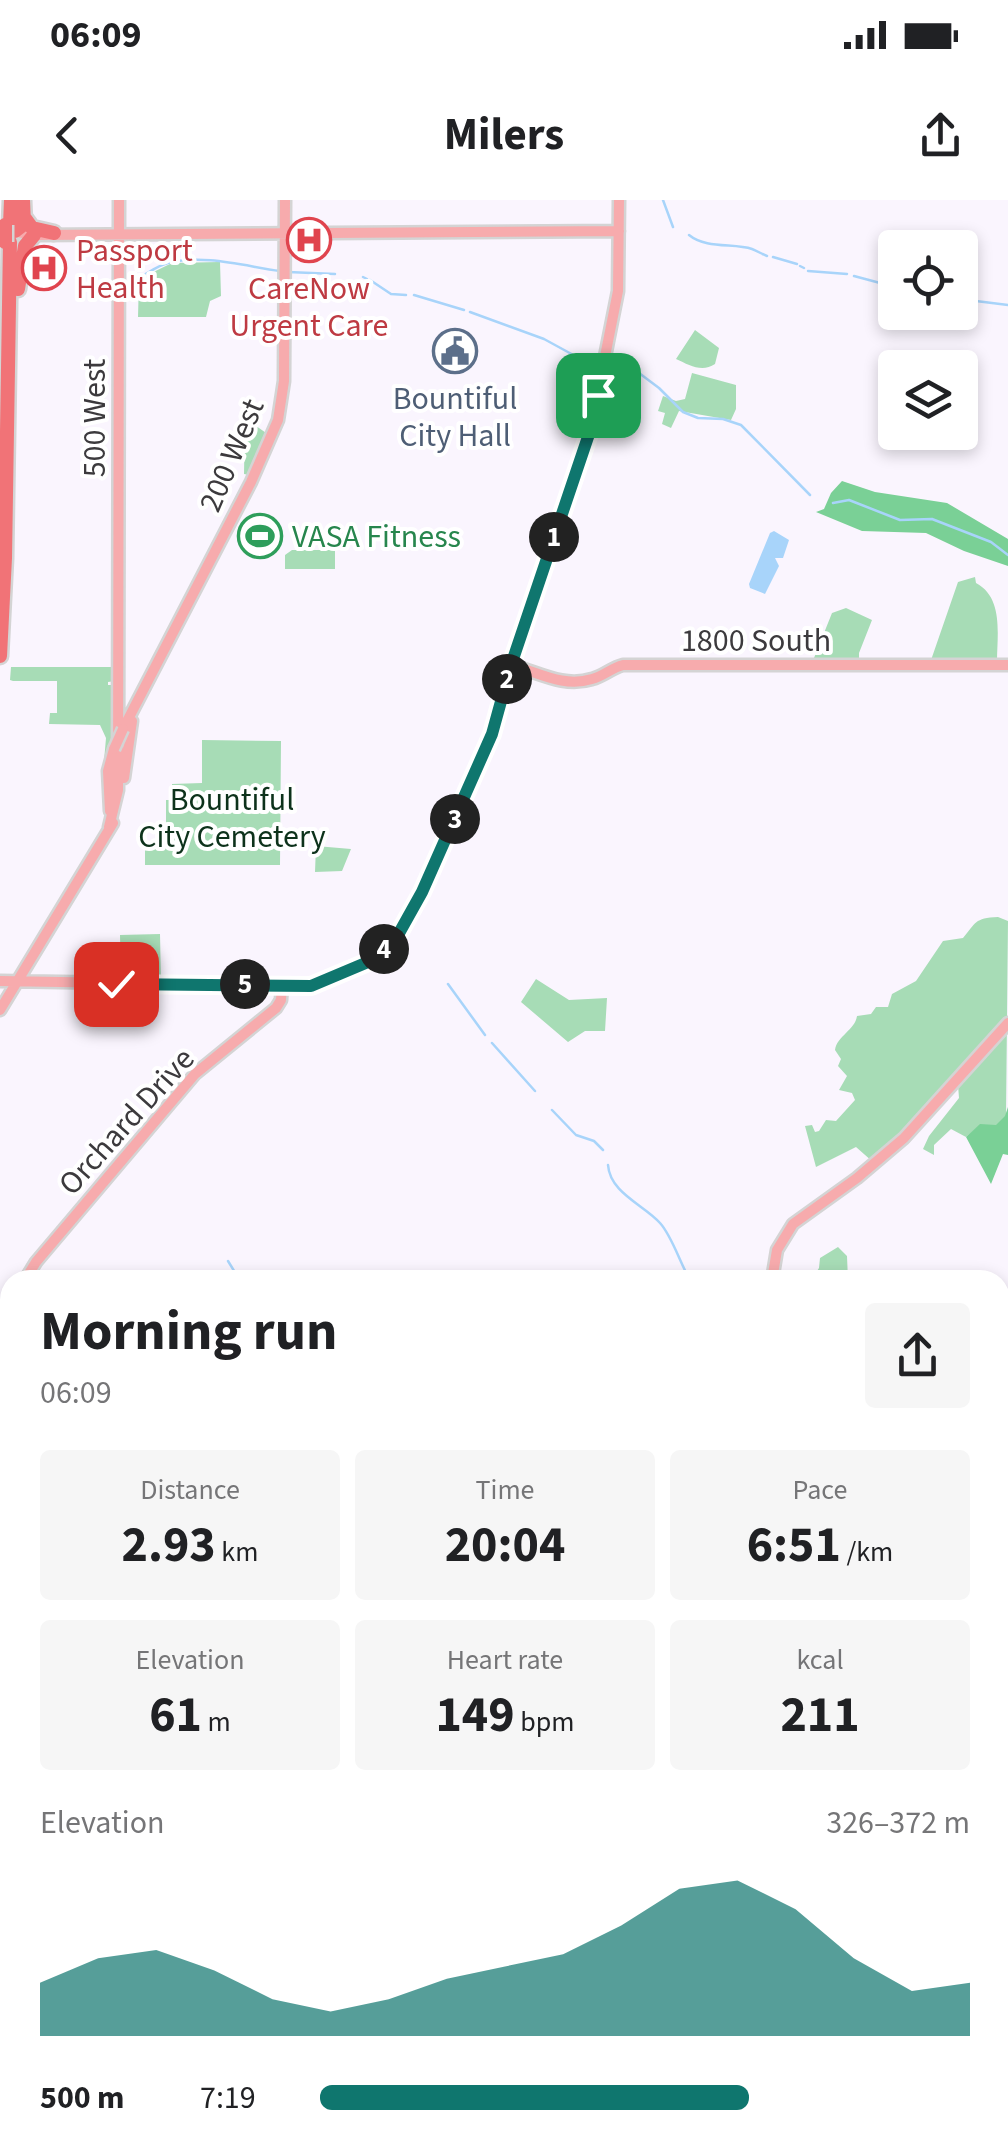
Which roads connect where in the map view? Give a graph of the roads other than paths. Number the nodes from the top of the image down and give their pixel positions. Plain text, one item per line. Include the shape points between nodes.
1 (8, 200) edge
2 (23, 200) edge
3 (119, 200) edge
4 (285, 200) edge
5 (619, 200) edge
6 (24, 216) junction
7 (619, 231) junction
8 (119, 232) junction
9 (284, 232) junction
10 (55, 233) junction
11 (12, 235) edge
12 (0, 339) edge
13 (2, 378) edge
14 (3, 536) edge
15 (2, 560) edge
16 (0, 656) edge
17 (1008, 664) edge
18 (511, 665) junction
19 (137, 706) junction
20 (109, 827) junction
21 (0, 983) edge
22 (16, 984) junction
23 (282, 984) junction
24 (0, 1010) edge
25 (1008, 1023) edge
26 (31, 1270) edge
27 (774, 1270) edge

1 - 11 highway
2 - 6 highway
3 - 8 main road, 500 West
4 - 9 main road, 200 West
5 - 7 main road
6 - 10 highway via 32,228
6 - 11 highway
7 - 9 main road
7 - 18 main road via 618,291 592,427
8 - 9 main road
8 - 10 main road
8 - 20 main road, 500 West via 118,796
9 - 19 main road, 200 West via 282,406 270,444
10 - 11 main road
11 - 13 highway
11 - 14 highway
12 - 13 highway
13 - 14 highway
14 - 15 highway
15 - 16 highway
17 - 18 main road, 1800 South via 622,665 576,681
18 - 23 main road via 492,734 398,935 372,960 328,980
19 - 20 main road via 121,800
19 - 20 main road, bridge via 108,765
20 - 22 main road
21 - 22 main road
22 - 23 main road
22 - 24 main road
23 - 26 main road, Orchard Drive via 276,1008 195,1074
25 - 27 main road via 904,1138 792,1224

